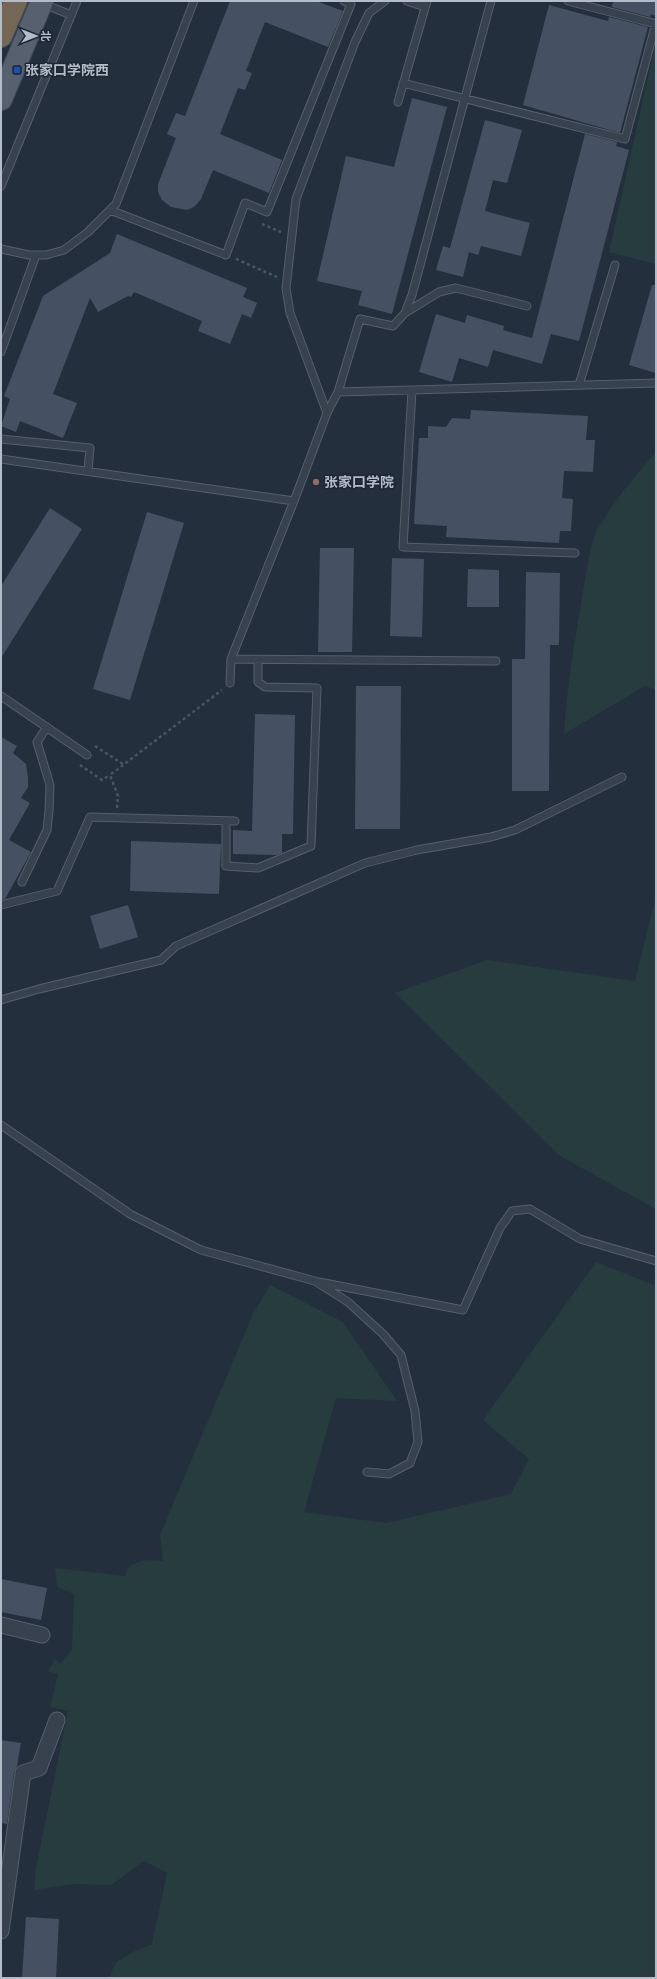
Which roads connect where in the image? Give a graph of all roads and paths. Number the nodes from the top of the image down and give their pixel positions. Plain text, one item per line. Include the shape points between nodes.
1 (16, 1) edge
2 (77, 1) edge
3 (194, 1) edge
4 (344, 1) edge
5 (385, 1) edge
6 (407, 1) edge
7 (491, 1) edge
8 (568, 1) edge
9 (42, 2) edge
10 (426, 4) edge
11 (71, 15) junction
12 (656, 24) edge
13 (1, 36) edge
14 (403, 83) junction
15 (1, 99) edge
16 (465, 99) junction
17 (398, 102) dead end
18 (1, 186) edge
19 (110, 210) junction
20 (241, 215) junction
21 (291, 236) junction
22 (1, 249) edge
23 (36, 255) junction
24 (226, 255) junction
25 (615, 264) dead end
26 (287, 281) junction
27 (527, 306) dead end
28 (405, 314) junction
29 (1, 352) edge
30 (656, 383) edge
31 (579, 386) junction
32 (412, 390) junction
33 (338, 392) junction
34 (327, 413) junction
35 (1, 439) edge
36 (1, 459) edge
37 (88, 470) junction
38 (294, 501) junction
39 (575, 553) dead end
40 (231, 659) junction
41 (258, 660) junction
42 (496, 661) dead end
43 (230, 683) joint
44 (1, 696) edge
45 (47, 727) junction
46 (87, 755) dead end
47 (622, 777) dead end
48 (117, 818) junction
49 (226, 821) junction
50 (235, 821) dead end
51 (22, 882) dead end
52 (1, 905) edge
53 (1, 1000) edge
54 (1, 1125) edge
55 (656, 1261) edge
56 (315, 1281) junction
57 (367, 1472) dead end
58 (1, 1625) edge
59 (42, 1635) dead end
60 (57, 1720) dead end
61 (2, 1910) edge
62 (1, 1931) edge

1 - 13 highway
2 - 11 lane
3 - 19 lane via 116,204
4 - 20 lane via 351,4 268,212 245,203
5 - 21 lane via 369,13 355,42 296,199
6 - 10 lane
7 - 16 lane
8 - 12 lane
9 - 11 lane
9 - 15 main road
10 - 14 lane
11 - 18 lane
12 - 16 lane via 625,139
14 - 16 lane
14 - 17 lane
16 - 28 lane
19 - 23 lane via 88,232 64,250
19 - 24 lane
20 - 21 path
20 - 24 lane
21 - 26 lane
22 - 23 lane
23 - 29 lane
24 - 26 path
25 - 31 lane
26 - 34 lane via 290,314
27 - 28 lane via 456,288 439,292
28 - 33 lane via 393,326 360,319
30 - 31 lane
31 - 32 lane
32 - 33 lane
32 - 39 lane via 403,547
33 - 34 lane
34 - 38 lane
35 - 37 lane via 90,448
36 - 37 lane
37 - 38 lane
38 - 40 lane
40 - 41 lane
40 - 43 lane
41 - 42 lane
41 - 49 lane via 258,682 265,687 317,688 311,846 258,868 226,866
43 - 48 path via 110,775 118,796
44 - 45 lane
45 - 46 lane
45 - 51 lane via 37,742 50,785 47,830
47 - 53 lane via 515,830 365,863 176,946 161,960
48 - 49 lane
48 - 52 lane via 90,817 57,891
49 - 50 lane
54 - 56 lane via 130,1214 201,1250
55 - 56 lane via 580,1239 530,1209 512,1211 500,1228 464,1310
56 - 57 lane via 348,1302 383,1334 401,1355 415,1411 418,1442 410,1464 389,1474
58 - 59 street
60 - 61 street via 39,1768 23,1773
61 - 62 street

